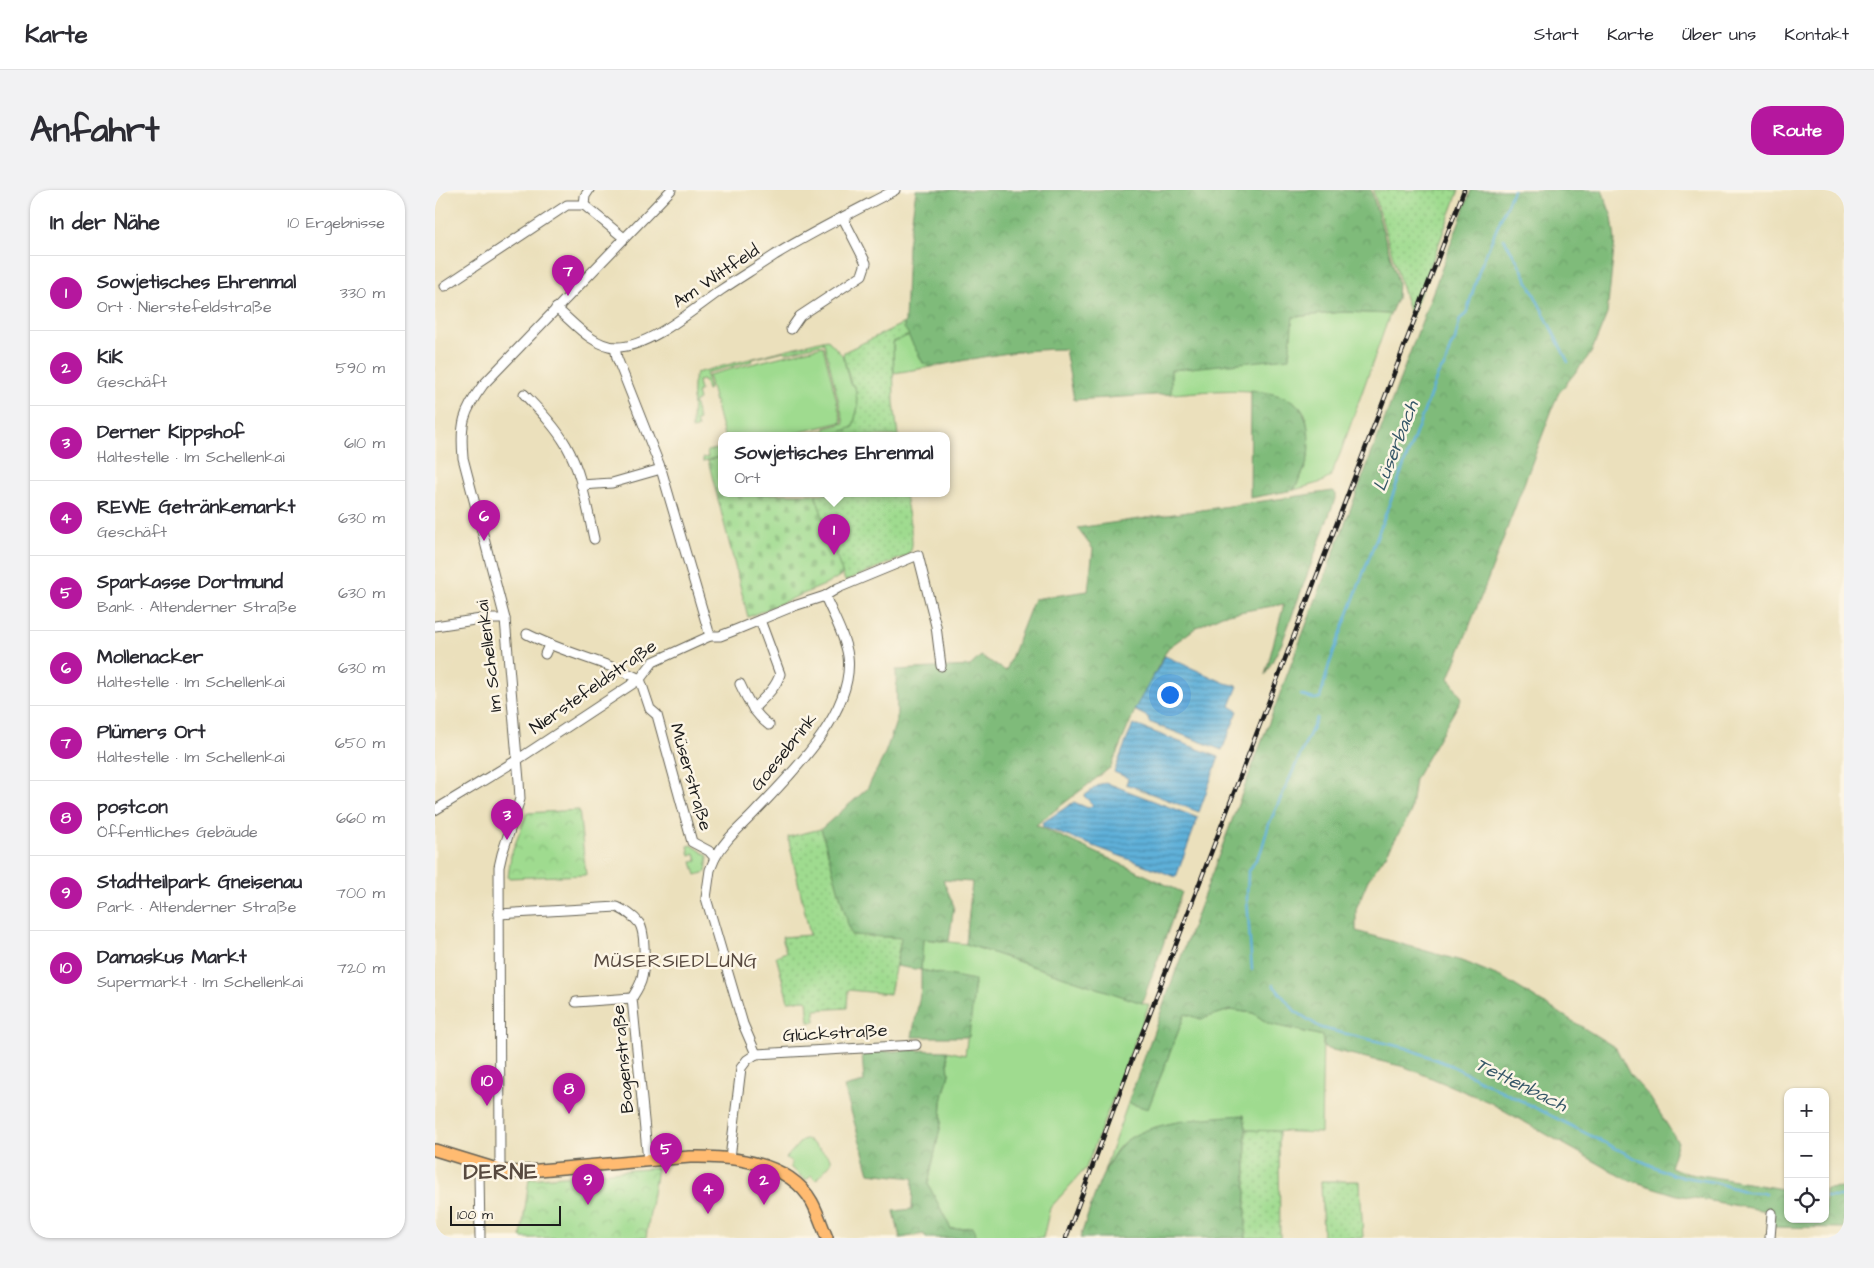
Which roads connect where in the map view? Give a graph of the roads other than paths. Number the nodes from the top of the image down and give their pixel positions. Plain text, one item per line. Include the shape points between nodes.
1 (589, 190) edge
2 (671, 190) edge
3 (895, 190) edge
4 (584, 205) junction
5 (843, 218) junction
6 (624, 238) junction
7 (445, 286) dead end
8 (556, 308) junction
9 (791, 329) dead end
10 (615, 347) junction
11 (524, 394) dead end
12 (661, 469) junction
13 (581, 485) junction
14 (594, 539) dead end
15 (825, 596) junction
16 (505, 619) junction
17 (760, 620) junction
18 (435, 626) edge
19 (527, 634) dead end
20 (710, 636) junction
21 (549, 645) junction
22 (545, 654) dead end
23 (941, 666) dead end
24 (640, 679) junction
25 (739, 684) dead end
26 (753, 708) junction
27 (769, 725) dead end
28 (517, 760) junction
29 (435, 810) edge
30 (715, 858) junction
31 (499, 914) junction
32 (632, 998) junction
33 (576, 1002) dead end
34 (916, 1045) dead end
35 (756, 1054) junction
36 (435, 1150) edge
37 (729, 1158) junction
38 (648, 1161) junction
39 (481, 1164) junction
40 (500, 1170) junction
41 (1772, 1212) dead end
42 (480, 1238) edge
43 (827, 1238) edge
44 (1770, 1238) edge

1 - 4 street
2 - 6 street, Im Schellenkai
3 - 5 street, Am Wittfeld
4 - 6 street
4 - 7 street via 562,207
5 - 9 street via 864,258 865,269 862,275 800,316
5 - 10 street, Am Wittfeld via 776,255 679,321 652,336
6 - 8 street, Im Schellenkai
8 - 10 street via 595,340
8 - 16 street, Im Schellenkai via 483,385 465,413 461,436 463,458
10 - 12 street
11 - 13 street via 561,436
12 - 13 street via 612,482
12 - 20 street
13 - 14 street
15 - 17 street, Nierstefeldstraße
15 - 23 street, Nierstefeldstraße via 918,556 937,626
15 - 30 street, Goesebrink via 848,656 844,692 809,752 722,844
16 - 18 street
16 - 28 street, Im Schellenkai
17 - 20 street, Nierstefeldstraße via 720,636
17 - 26 street via 780,674 768,695
19 - 21 street
20 - 24 street, Nierstefeldstraße via 653,662
21 - 22 street
21 - 24 street
24 - 28 street, Nierstefeldstraße
24 - 30 street, Müserstraße via 650,709 657,715 692,842
25 - 26 street
26 - 27 street
28 - 29 street, Nierstefeldstraße
28 - 31 street, Im Schellenkai via 520,799 499,867
30 - 35 street via 706,898 743,1024
31 - 32 street, Bogenstraße via 617,907 629,913 643,931 643,969
31 - 40 street, Im Schellenkai
32 - 33 street
32 - 38 street, Bogenstraße
34 - 35 street, Glückstraße
35 - 37 street via 741,1068
36 - 39 main road
37 - 38 main road via 704,1156
37 - 43 main road via 768,1167 793,1181 811,1202
38 - 40 main road via 527,1172
39 - 40 main road
39 - 42 street
41 - 44 street

